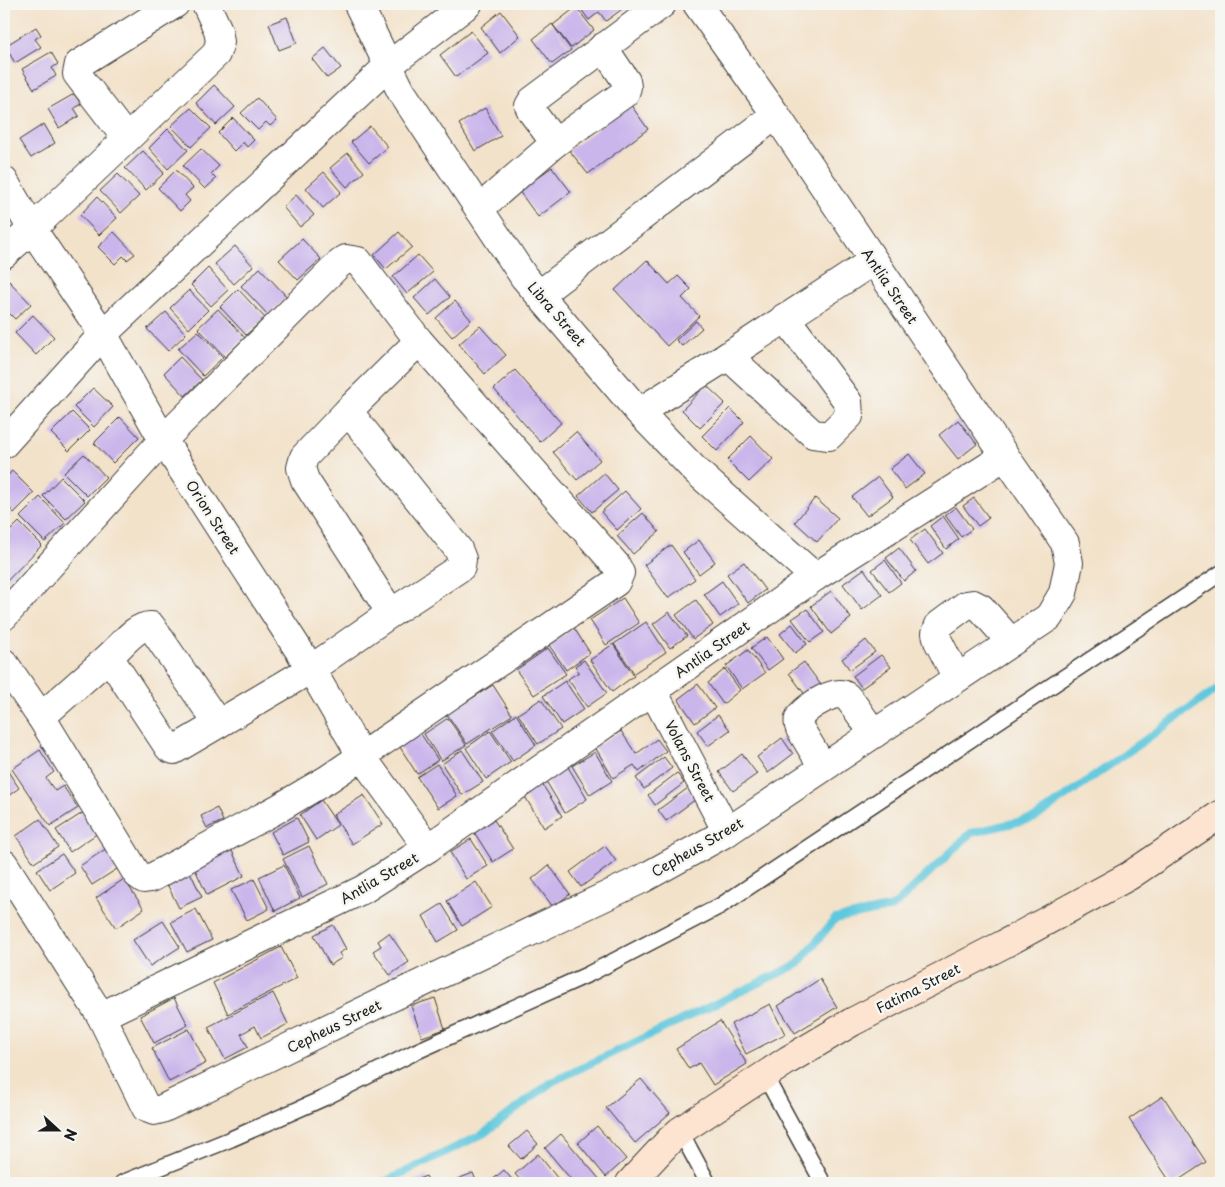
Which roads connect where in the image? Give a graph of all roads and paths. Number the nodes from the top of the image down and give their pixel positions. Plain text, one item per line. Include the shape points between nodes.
1 (175, 4) edge
2 (206, 4) edge
3 (358, 4) edge
4 (468, 4) edge
5 (662, 4) edge
6 (697, 4) edge
7 (603, 47) junction
8 (388, 66) junction
9 (776, 115) junction
10 (126, 138) junction
11 (555, 143) junction
12 (4, 181) edge
13 (479, 209) junction
14 (32, 229) junction
15 (4, 254) edge
16 (873, 261) junction
17 (540, 294) junction
18 (785, 317) junction
19 (103, 334) junction
20 (419, 341) junction
21 (728, 356) junction
22 (348, 411) junction
23 (639, 412) junction
24 (163, 440) junction
25 (4, 444) edge
26 (1004, 456) junction
27 (1221, 573) edge
28 (815, 577) junction
29 (391, 613) junction
30 (4, 616) edge
31 (1011, 642) junction
32 (109, 657) junction
33 (4, 662) edge
34 (310, 669) junction
35 (957, 678) junction
36 (653, 691) junction
37 (41, 717) junction
38 (218, 724) junction
39 (874, 734) junction
40 (362, 757) junction
41 (823, 768) junction
42 (1221, 814) edge
43 (727, 832) junction
44 (428, 848) junction
45 (4, 864) edge
46 (100, 1016) junction
47 (765, 1076) junction
48 (680, 1132) junction
49 (122, 1183) edge
50 (630, 1183) edge
51 (708, 1183) edge
52 (823, 1183) edge

1 - 10 street via 79,64 78,74
2 - 10 street via 218,30 220,42 216,54
3 - 8 street, Libra Street
4 - 8 street
5 - 7 street
6 - 9 street, Antlia Street
7 - 11 street via 626,81 626,93
7 - 11 street via 529,106
8 - 13 street, Libra Street
8 - 19 street
9 - 16 street, Antlia Street
9 - 17 street
10 - 14 street
11 - 13 street
12 - 14 street, Orion Street
13 - 17 street, Libra Street via 524,277
14 - 15 street
14 - 19 street, Orion Street
16 - 18 street
16 - 26 street, Antlia Street
17 - 23 street, Libra Street
18 - 21 street
18 - 21 street via 848,402 849,416 829,436 813,434
19 - 24 street, Orion Street
19 - 25 street
20 - 22 street
20 - 24 street via 358,261 346,260
20 - 40 street via 620,573 616,582
21 - 23 street
22 - 29 street via 304,457 301,468 305,480
22 - 29 street via 458,549 462,559 462,567
23 - 28 street, Libra Street via 696,471
24 - 30 street
24 - 34 street, Orion Street
26 - 28 street, Antlia Street
26 - 31 street, Cepheus Street via 1065,543 1069,563 1063,593 1049,617
27 - 49 lane via 720,906 589,974 415,1052 324,1098
28 - 36 street, Antlia Street
29 - 34 street
31 - 35 street, Cepheus Street
31 - 35 street via 981,608 966,605 939,625 936,633
32 - 37 street
32 - 38 street via 169,748 179,748
32 - 38 street via 138,630 151,626
33 - 37 street
34 - 38 street
34 - 40 street, Orion Street
35 - 39 street, Cepheus Street
36 - 43 street, Volans Street
36 - 44 street, Antlia Street
37 - 40 street via 137,874 144,880 280,808
39 - 41 street, Cepheus Street
39 - 41 street via 845,696 838,693 830,695 800,715 798,723
40 - 44 street, Orion Street
41 - 43 street, Cepheus Street
42 - 47 street, Fatima Street via 1129,876 852,1022
43 - 46 street, Cepheus Street via 642,879 162,1109 146,1108
44 - 46 street, Antlia Street via 364,890
45 - 46 street
47 - 48 street, Fatima Street
47 - 52 lane
48 - 50 street, Fatima Street
48 - 51 lane

